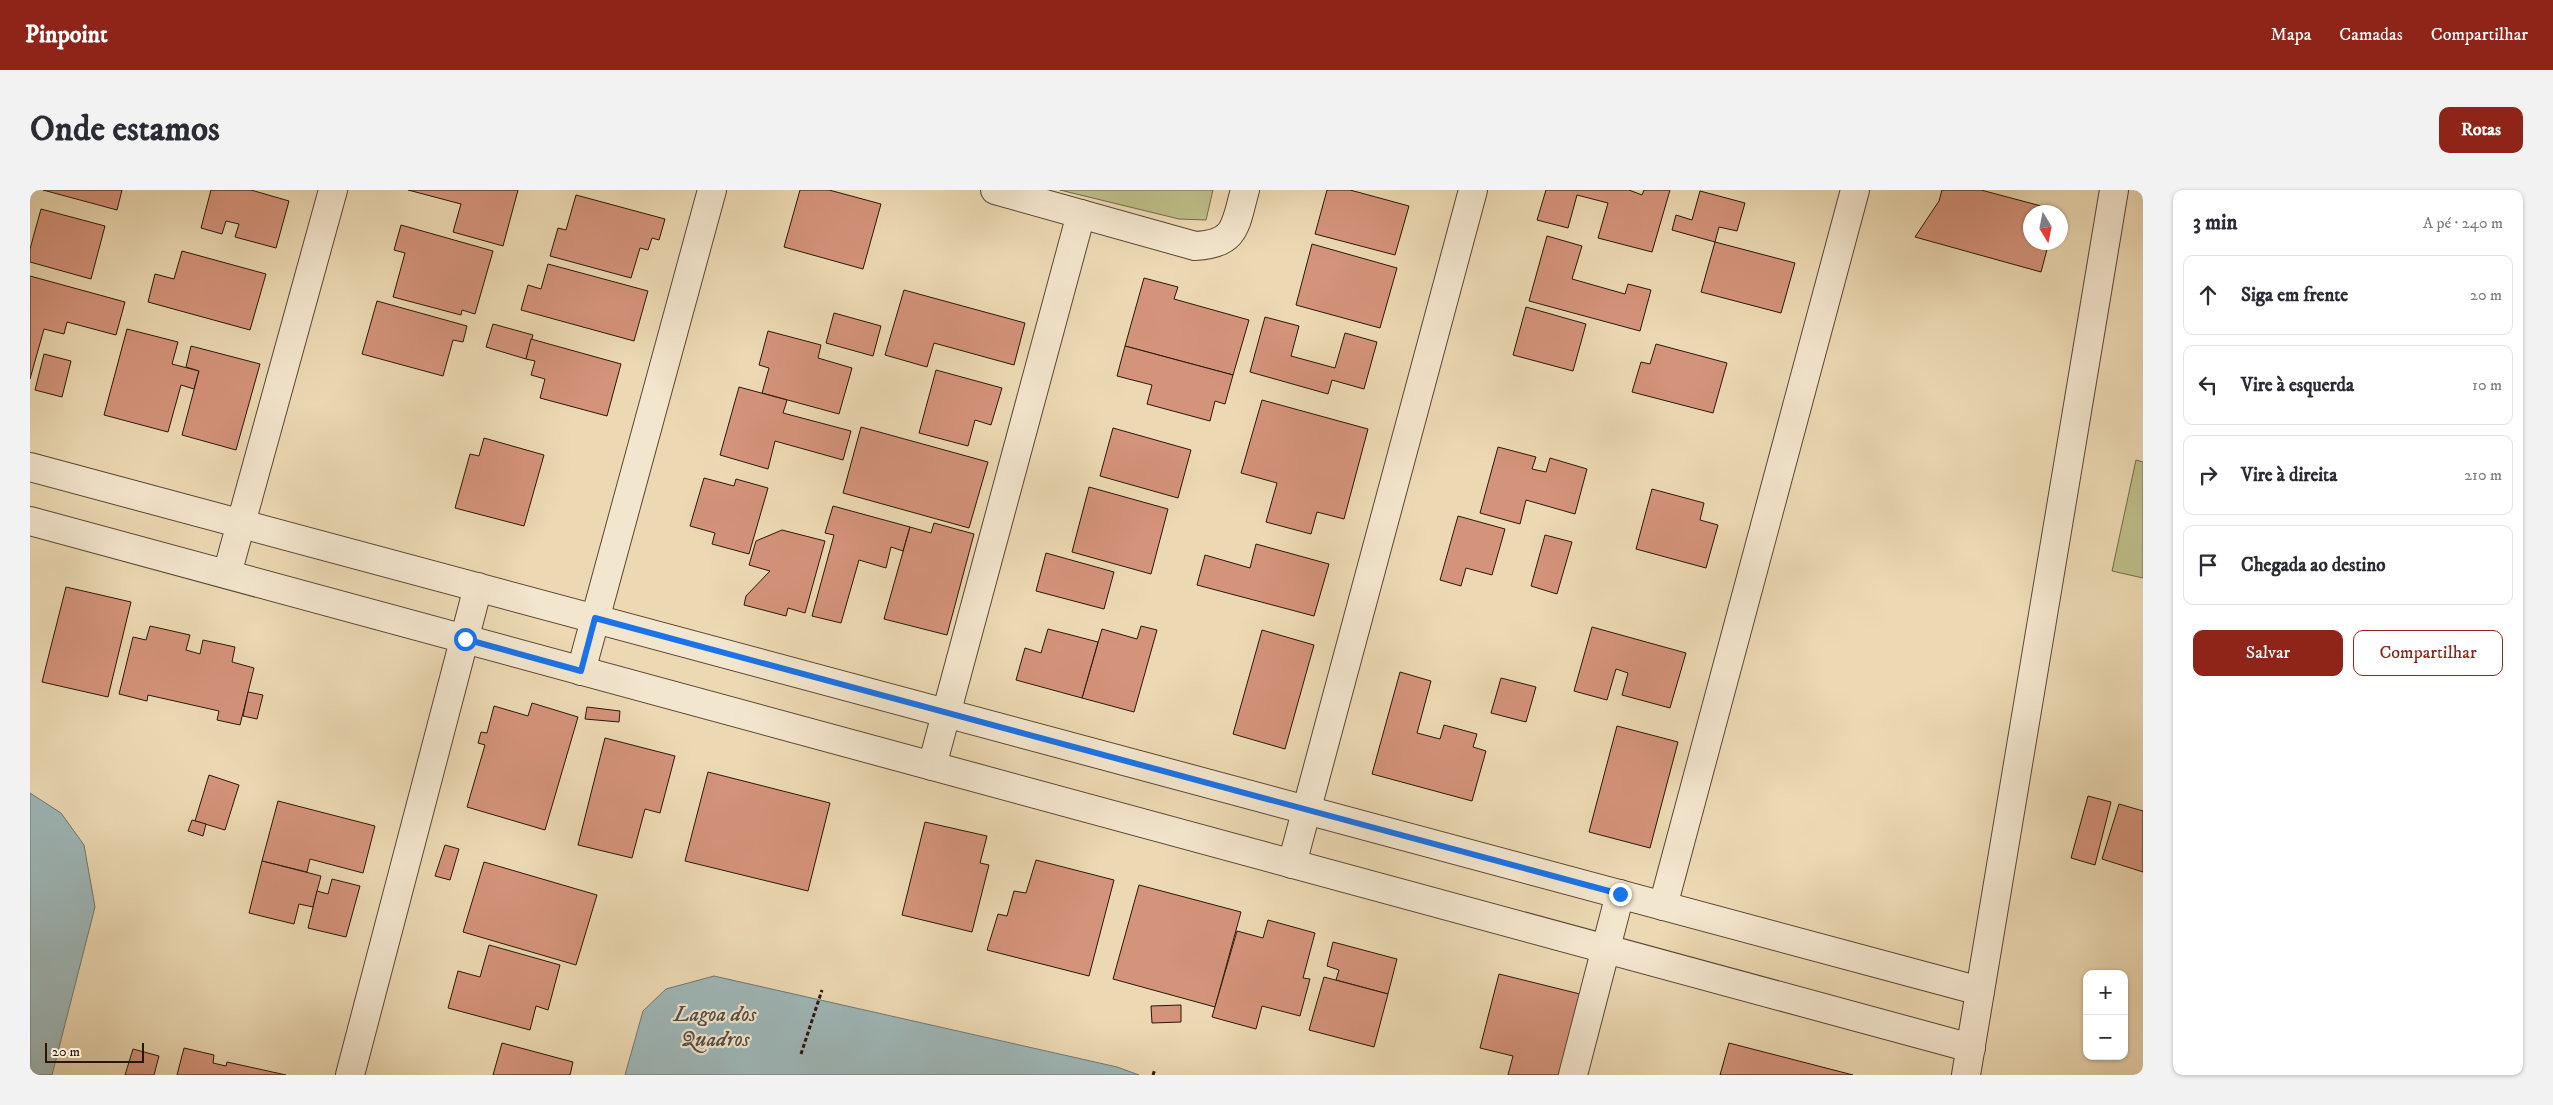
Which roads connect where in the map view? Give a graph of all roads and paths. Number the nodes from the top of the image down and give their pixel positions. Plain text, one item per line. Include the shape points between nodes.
1 (333, 190) edge
2 (712, 190) edge
3 (995, 190) edge
4 (1245, 190) edge
5 (1473, 190) edge
6 (1855, 190) edge
7 (2114, 190) edge
8 (1081, 214) junction
9 (30, 467) edge
10 (30, 521) edge
11 (241, 523) junction
12 (227, 574) junction
13 (478, 587) junction
14 (595, 618) junction
15 (465, 639) junction
16 (581, 671) junction
17 (946, 713) junction
18 (932, 766) junction
19 (1306, 810) junction
20 (1292, 864) junction
21 (1620, 894) junction
22 (1663, 906) junction
23 (1606, 949) junction
24 (822, 990) dead end
25 (1980, 991) junction
26 (1971, 1048) junction
27 (801, 1054) dead end
28 (1155, 1069) dead end
29 (350, 1075) edge
30 (1153, 1075) edge
31 (1573, 1075) edge
32 (1966, 1075) edge

1 - 11 street
2 - 14 street
3 - 8 street
4 - 8 street via 1234,230 1223,241 1211,246 1195,246
5 - 19 street
6 - 22 street
7 - 25 street
8 - 17 street
9 - 11 street
10 - 12 street
11 - 12 street
11 - 13 street
12 - 15 street
13 - 14 street
13 - 15 street
14 - 16 street
14 - 17 street
15 - 16 street
15 - 29 street
16 - 18 street
17 - 18 street
17 - 19 street
18 - 20 street
19 - 20 street
19 - 21 street
20 - 23 street
21 - 22 street
21 - 23 street
22 - 25 street
23 - 26 street
23 - 31 street
24 - 27 path
25 - 26 street
26 - 32 street
28 - 30 path

